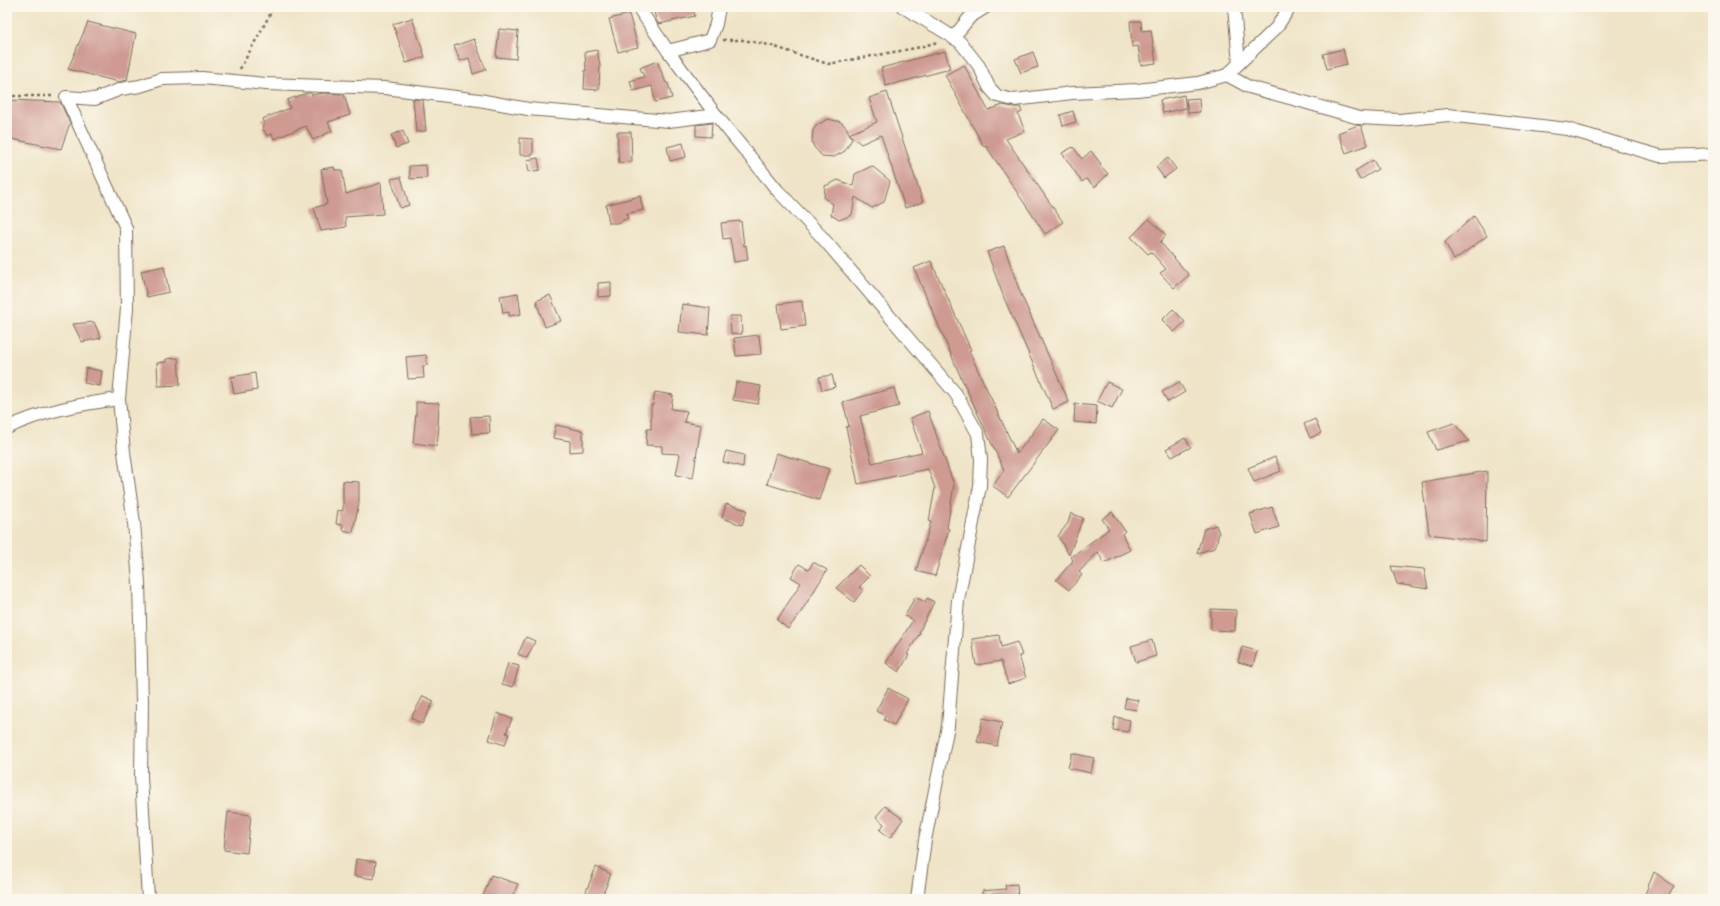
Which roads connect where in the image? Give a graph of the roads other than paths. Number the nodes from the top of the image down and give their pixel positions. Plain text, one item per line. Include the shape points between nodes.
1 (638, 7) edge
2 (719, 7) edge
3 (903, 7) edge
4 (986, 7) edge
5 (1234, 7) edge
6 (1290, 7) edge
7 (953, 38) junction
8 (668, 52) junction
9 (1239, 62) junction
10 (1227, 75) junction
11 (716, 115) junction
12 (1713, 154) edge
13 (119, 400) junction
14 (7, 428) edge
15 (148, 899) edge
16 (917, 899) edge

1 - 8 street
2 - 8 street via 710,40
3 - 7 street
4 - 7 street via 970,17
5 - 9 street
6 - 9 street via 1276,28
7 - 10 street via 960,42 997,96 1014,100 1198,83
8 - 11 street
9 - 10 street
10 - 12 street via 1249,87 1359,118 1400,120 1448,115 1567,129 1660,156
11 - 13 street via 669,121 528,109 386,88 266,84 202,78 162,79 121,89 95,99 66,97 126,228 127,308
11 - 16 street via 778,191 822,236 956,394 978,434 980,486 958,600 948,726 925,840
13 - 14 street via 87,403 57,410
13 - 15 street via 139,582 141,776

